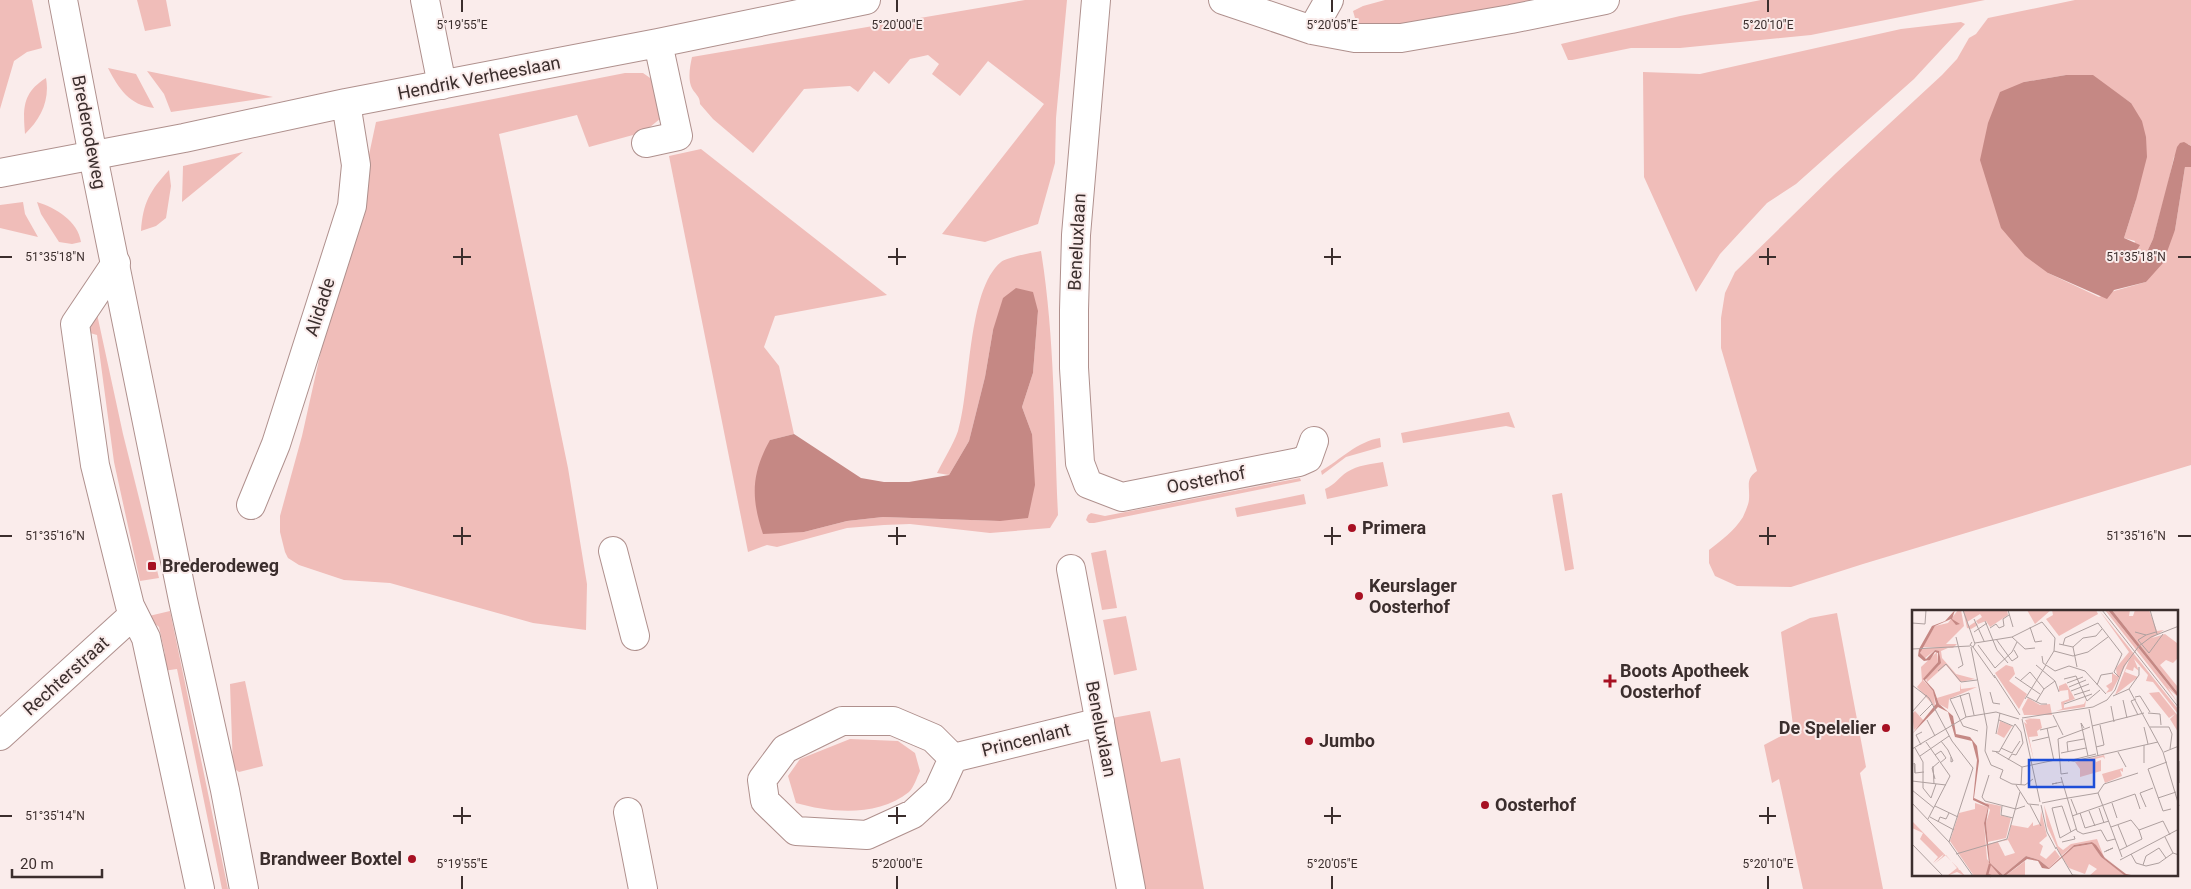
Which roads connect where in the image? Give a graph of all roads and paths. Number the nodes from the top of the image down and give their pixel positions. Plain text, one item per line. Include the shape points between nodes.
1 (63, 0) edge
2 (425, 0) edge
3 (866, 0) edge
4 (1096, 0) edge
5 (1223, 0) edge
6 (1329, 0) edge
7 (1605, 0) edge
8 (837, 3) edge
9 (1312, 30) junction
10 (658, 43) junction
11 (442, 85) junction
12 (346, 103) junction
13 (646, 143) dead end
14 (93, 156) junction
15 (0, 173) edge
16 (116, 263) junction
17 (1314, 441) dead end
18 (1088, 484) joint
19 (251, 505) dead end
20 (613, 551) dead end
21 (1071, 569) dead end
22 (133, 615) junction
23 (635, 636) dead end
24 (1100, 722) junction
25 (0, 736) edge
26 (953, 758) junction
27 (628, 812) dead end
28 (200, 889) edge
29 (244, 889) edge
30 (643, 889) edge
31 (1131, 889) edge

1 - 14 street, Brederodeweg
2 - 11 street
3 - 8 street, Hendrik Verheeslaan
4 - 18 street, Beneluxlaan via 1076,235 1074,300 1074,368 1080,462
5 - 9 street
6 - 9 street
7 - 9 street via 1401,38 1355,38
8 - 10 street, Hendrik Verheeslaan
10 - 11 street, Hendrik Verheeslaan
10 - 13 street via 678,136
11 - 12 street, Hendrik Verheeslaan
12 - 14 street, Hendrik Verheeslaan
12 - 19 street, Alidade via 356,165 352,206 276,444
14 - 15 street, Hendrik Verheeslaan
14 - 16 street, Brederodeweg
16 - 22 street via 75,324 95,465
16 - 29 street, Brederodeweg
17 - 18 street, Oosterhof via 1308,458 1299,462 1122,497
20 - 23 street
21 - 24 street, Beneluxlaan
22 - 25 street, Rechterstraat
22 - 28 street via 146,638
24 - 26 street, Princenlant
24 - 31 street, Beneluxlaan
26 - 26 street via 933,738 893,721 842,721 785,749 762,780 765,801 796,831 867,835 913,814 938,791
27 - 30 street

